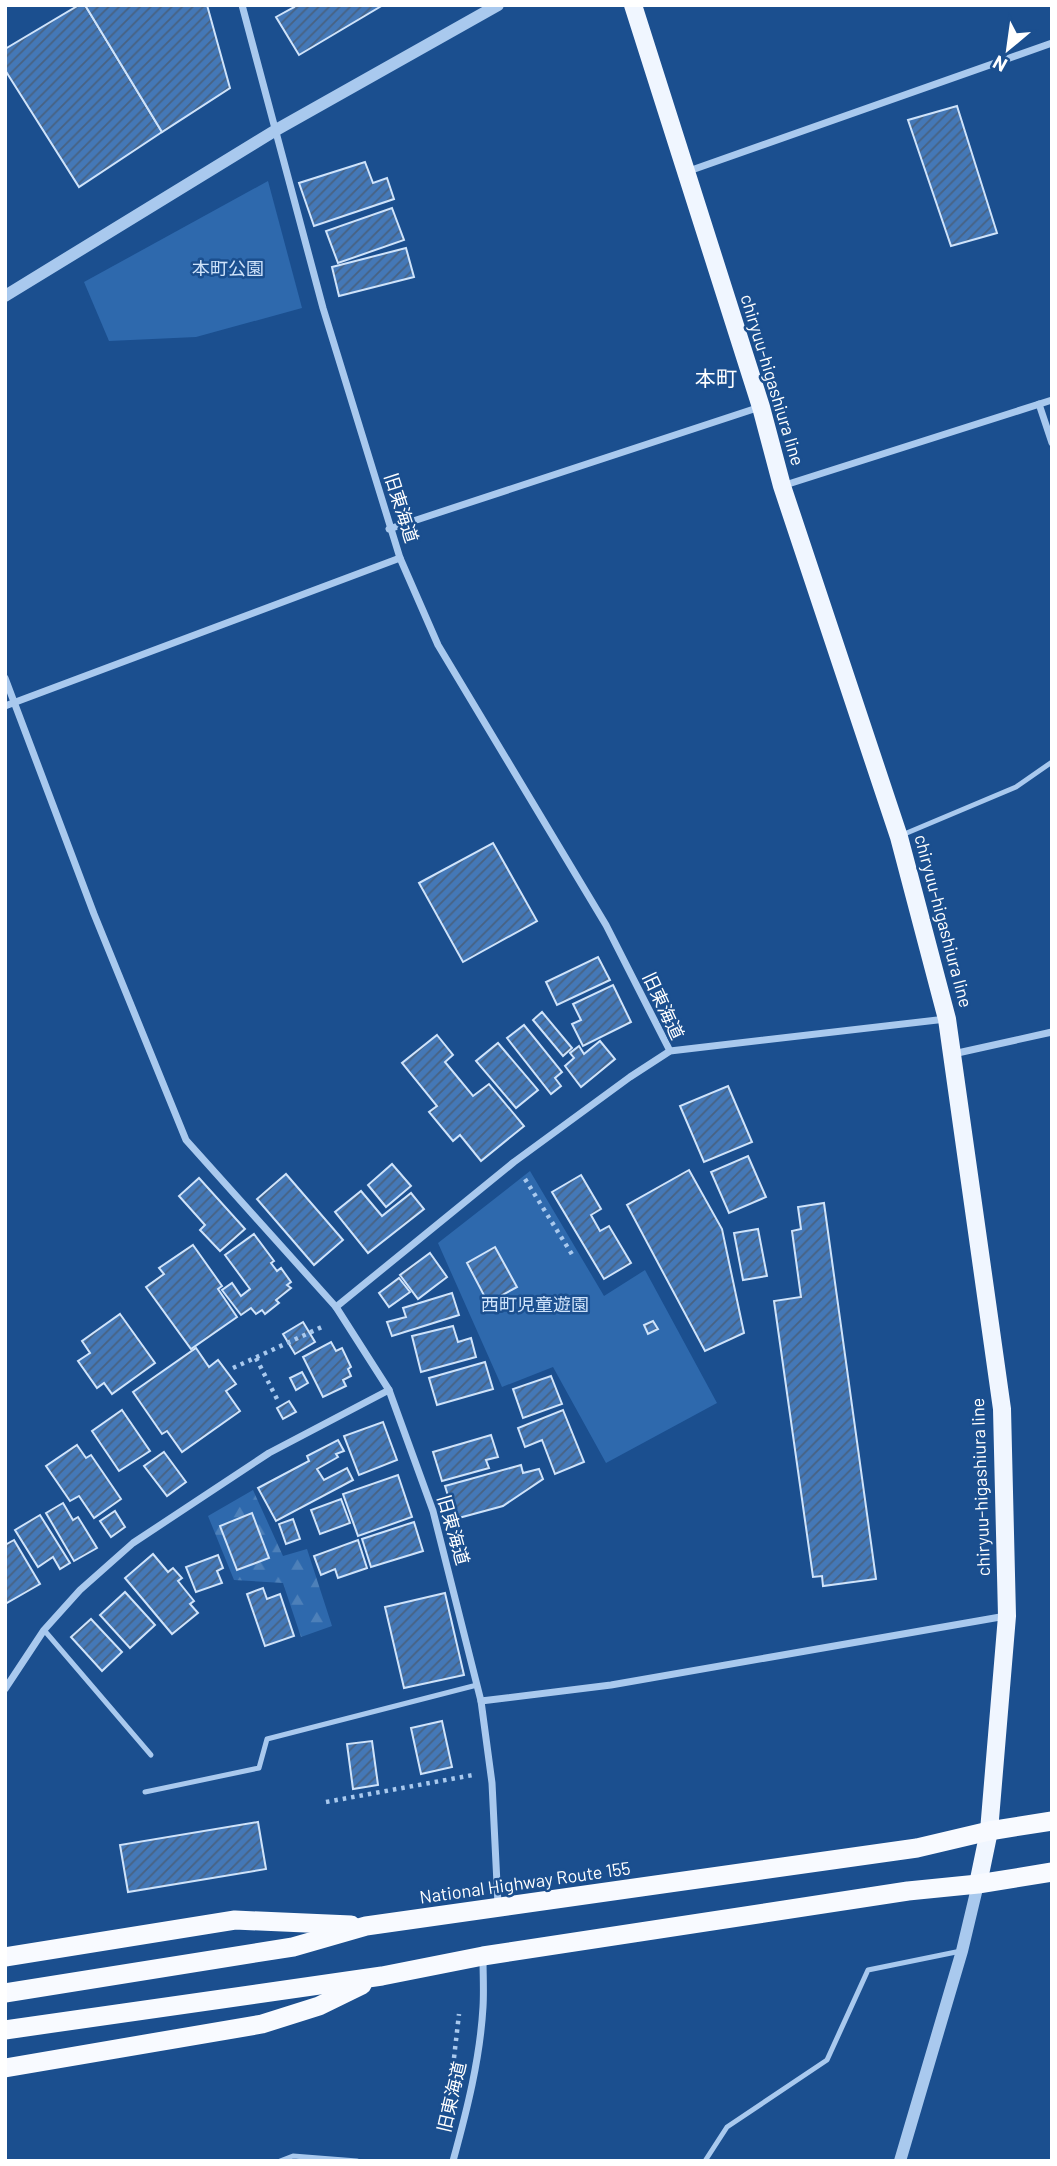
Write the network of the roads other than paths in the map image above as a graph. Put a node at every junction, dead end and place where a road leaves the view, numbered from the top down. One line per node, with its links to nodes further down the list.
1 (242, 5): 5 (street, 旧東海道)
2 (498, 5): 5 (street)
3 (632, 5): 6 (main road, chiryuu-higashiura line)
4 (1052, 43): 6 (street)
5 (276, 130): 7 (street); 13 (street, 旧東海道)
6 (686, 172): 10 (main road, chiryuu-higashiura line)
7 (5, 296)
8 (1052, 401): 9 (street)
9 (1039, 404): 11 (street); 12 (street)
10 (761, 407): 12 (main road, chiryuu-higashiura line); 13 (street)
11 (1052, 443)
12 (782, 486): 19 (main road, chiryuu-higashiura line)
13 (389, 529): 14 (street, 旧東海道)
14 (400, 558): 16 (street); 22 (street, 旧東海道)
15 (5, 678): 16 (street)
16 (14, 702): 17 (street); 24 (street)
17 (5, 706)
18 (1052, 762): 19 (lane)
19 (899, 836): 20 (main road, chiryuu-higashiura line)
20 (947, 1019): 22 (street); 23 (main road, chiryuu-higashiura line)
21 (1052, 1032): 23 (street)
22 (670, 1051): 24 (street, 旧東海道)
23 (952, 1054): 26 (main road, chiryuu-higashiura line)
24 (336, 1307): 25 (street, 旧東海道)
25 (389, 1390): 27 (street); 28 (street, 旧東海道)
26 (1007, 1616): 30 (street); 34 (main road, chiryuu-higashiura line)
27 (44, 1630): 29 (street); 31 (lane)
28 (477, 1685): 30 (street, 旧東海道); 32 (lane)
29 (5, 1689)
30 (481, 1701): 37 (street, 旧東海道)
31 (151, 1755)
32 (145, 1792)
33 (1052, 1821): 34 (highway, National Highway Route 155)
34 (989, 1831): 36 (main road, chiryuu-higashiura line); 37 (highway, National Highway Route 155)
35 (1052, 1872): 36 (highway)
36 (978, 1884): 39 (street); 40 (highway)
37 (498, 1909): 38 (highway, National Highway Route 155)
38 (366, 1926): 41 (highway); 43 (highway, National Highway Route 155)
39 (962, 1951): 49 (lane); 50 (street)
40 (483, 1956): 42 (highway); 48 (street, 旧東海道)
41 (5, 1957)
42 (382, 1976): 44 (highway); 45 (highway)
43 (5, 1993)
44 (5, 2030)
45 (5, 2068)
46 (281, 2161): 47 (lane)
47 (357, 2161)
48 (453, 2161)
49 (705, 2161)
50 (900, 2161)

